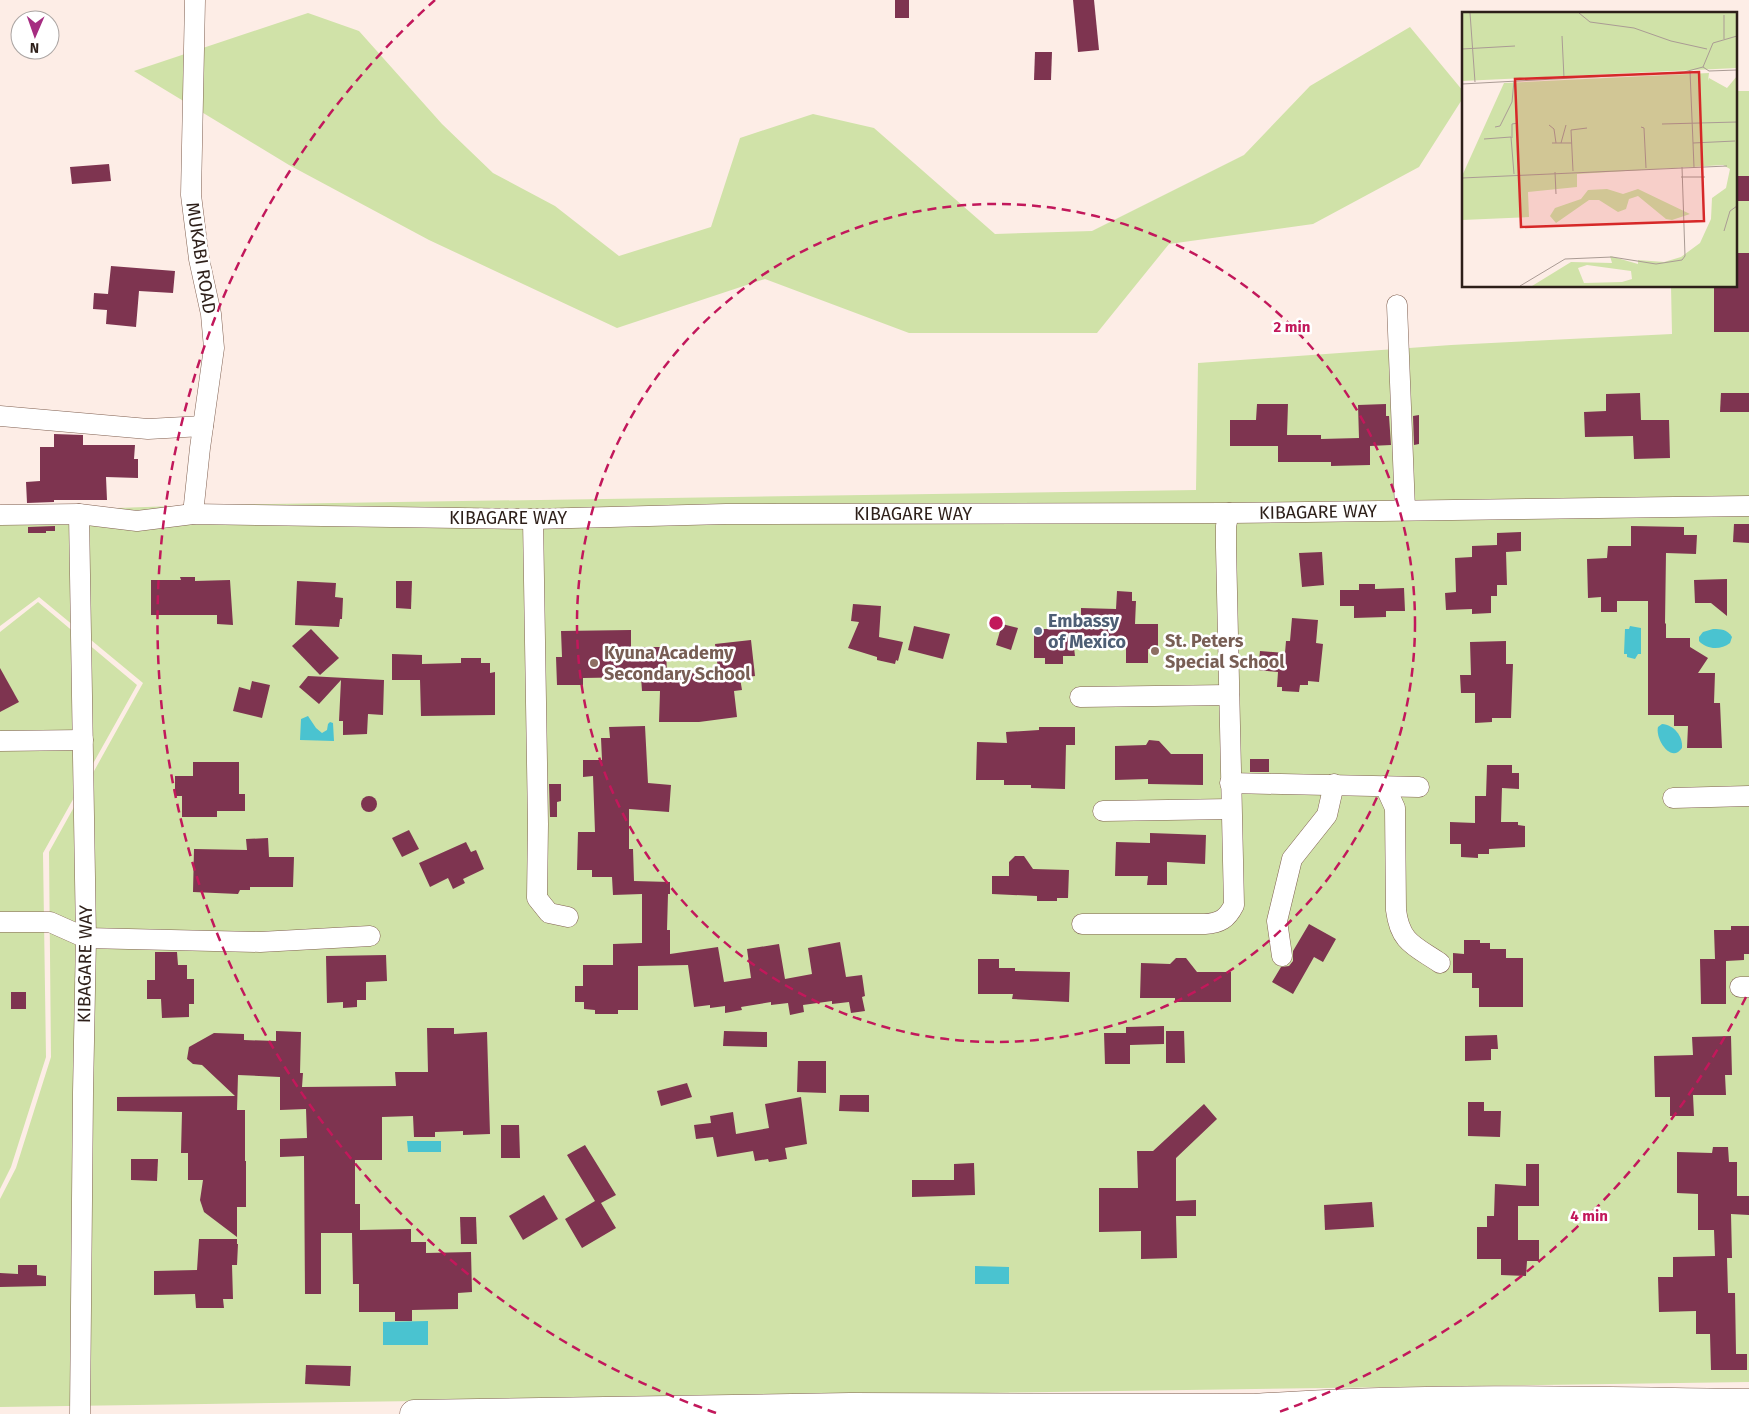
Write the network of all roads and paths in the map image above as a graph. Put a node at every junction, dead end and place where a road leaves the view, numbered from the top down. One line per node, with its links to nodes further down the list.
1 (195, 0): 4 (street, MUKABI ROAD)
2 (1397, 305): 6 (street)
3 (0, 416): 4 (street)
4 (203, 426): 10 (street, MUKABI ROAD)
5 (1749, 506): 6 (street, KIBAGARE WAY)
6 (1405, 510): 7 (street, KIBAGARE WAY)
7 (1230, 513): 11 (street, KIBAGARE WAY); 12 (street)
8 (0, 514): 9 (street, KIBAGARE WAY)
9 (78, 514): 10 (street, KIBAGARE WAY); 14 (street, KIBAGARE WAY)
10 (194, 514): 11 (street, KIBAGARE WAY)
11 (533, 519): 24 (street)
12 (1229, 695): 13 (street); 16 (street)
13 (1080, 697)
14 (83, 740): 15 (street); 28 (street, KIBAGARE WAY)
15 (0, 741)
16 (1230, 783): 17 (street); 22 (street)
17 (1334, 784): 18 (street); 29 (street)
18 (1385, 786): 19 (street); 30 (street)
19 (1419, 787)
20 (1749, 796): 21 (street)
21 (1673, 798)
22 (1231, 809): 23 (street); 26 (street)
23 (1103, 811)
24 (568, 917)
25 (0, 922): 28 (street)
26 (1082, 924)
27 (370, 936): 28 (street)
28 (86, 938): 33 (street, KIBAGARE WAY)
29 (1282, 956)
30 (1440, 963)
31 (1749, 1403): 32 (main road)
32 (1290, 1410): 34 (main road)
33 (80, 1414)
34 (414, 1414)

